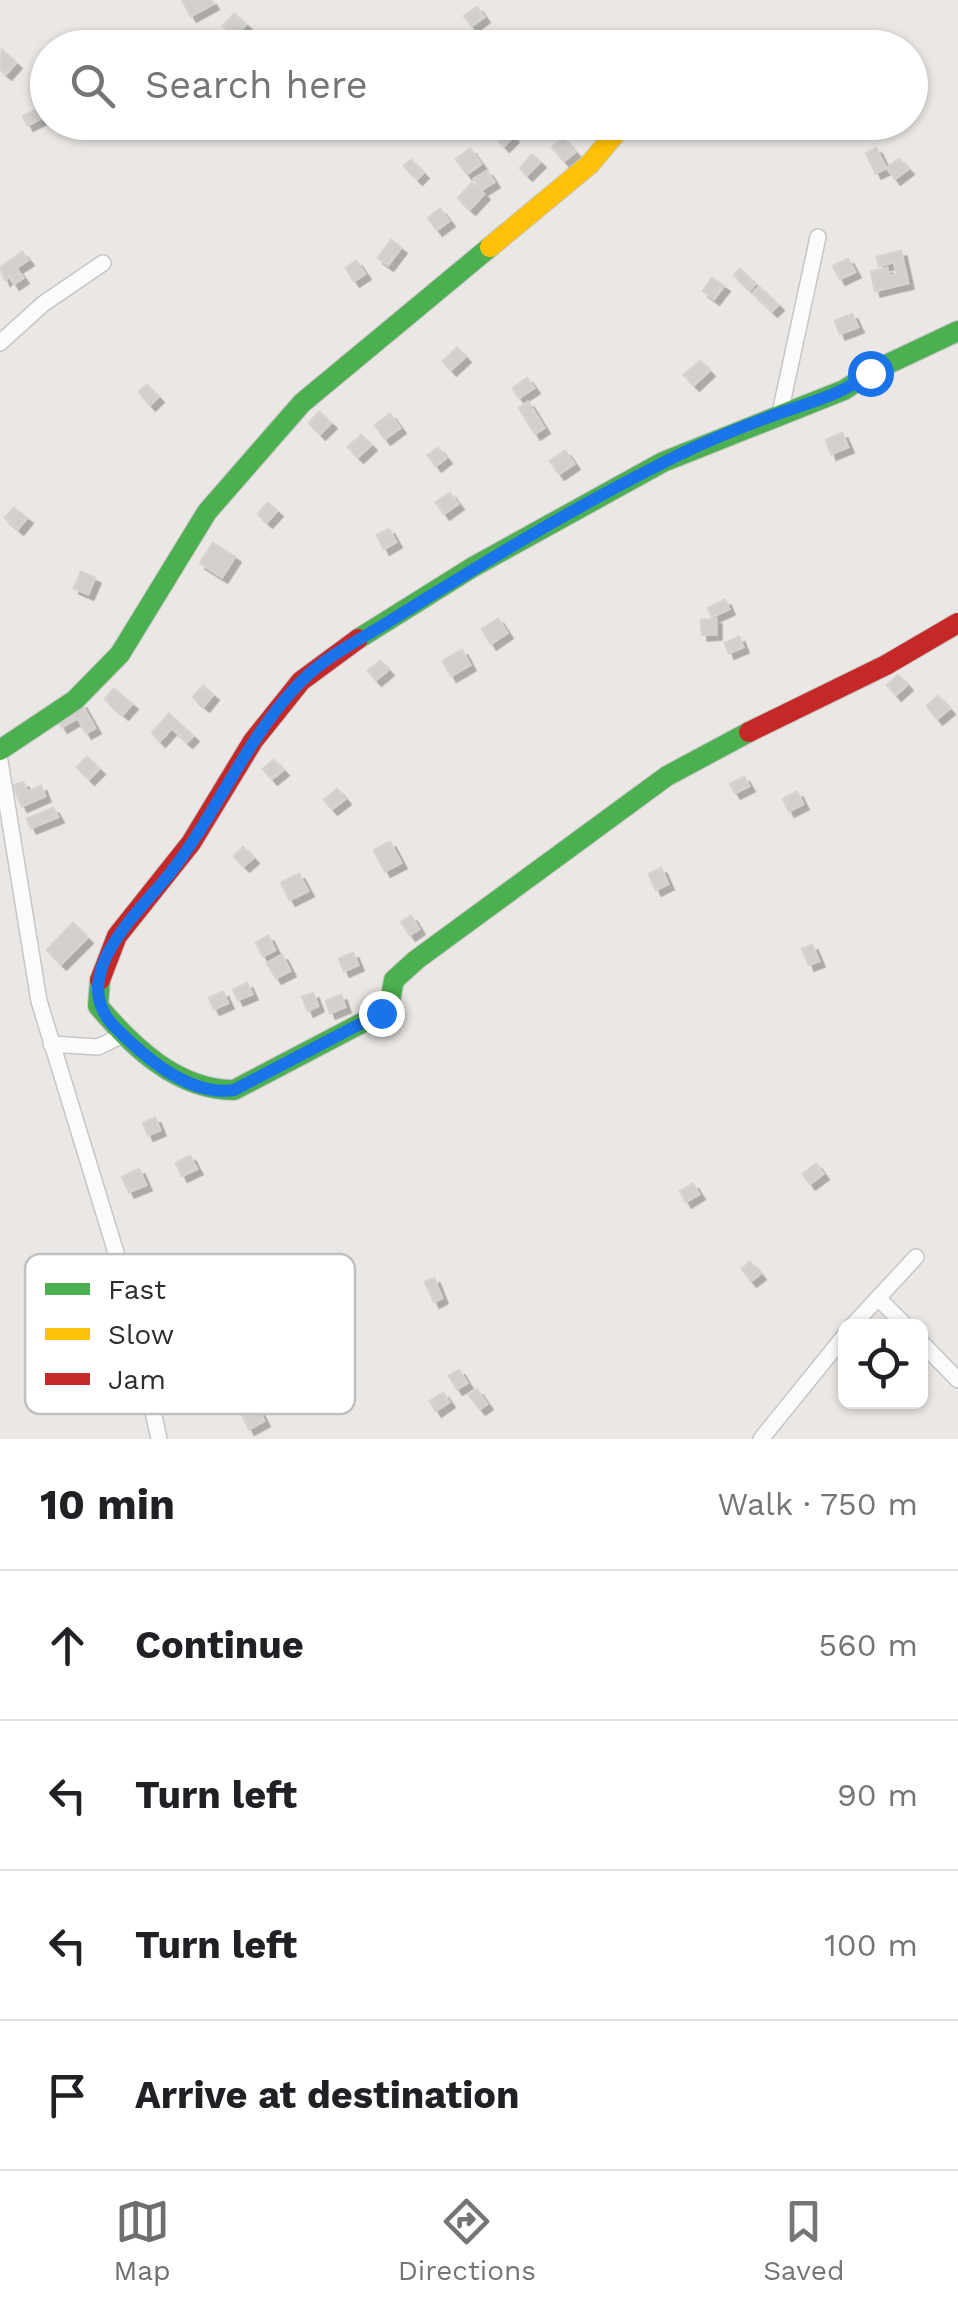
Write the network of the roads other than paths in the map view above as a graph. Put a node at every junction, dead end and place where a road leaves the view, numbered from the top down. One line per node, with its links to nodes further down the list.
1 (610, 140): 8 (street)
2 (818, 237): 6 (street)
3 (104, 264): 5 (street)
4 (958, 331): 6 (street)
5 (0, 343)
6 (780, 414): 10 (street)
7 (958, 623): 10 (street)
8 (0, 750)
9 (0, 762): 11 (street)
10 (123, 1035): 11 (street)
11 (51, 1044): 12 (street)
12 (117, 1254)
13 (916, 1258): 14 (street)
14 (878, 1298): 15 (street); 16 (street)
15 (858, 1319)
16 (899, 1319)
17 (838, 1344): 22 (street)
18 (928, 1350): 19 (street)
19 (958, 1380)
20 (153, 1414): 21 (street)
21 (158, 1439)
22 (761, 1439)

